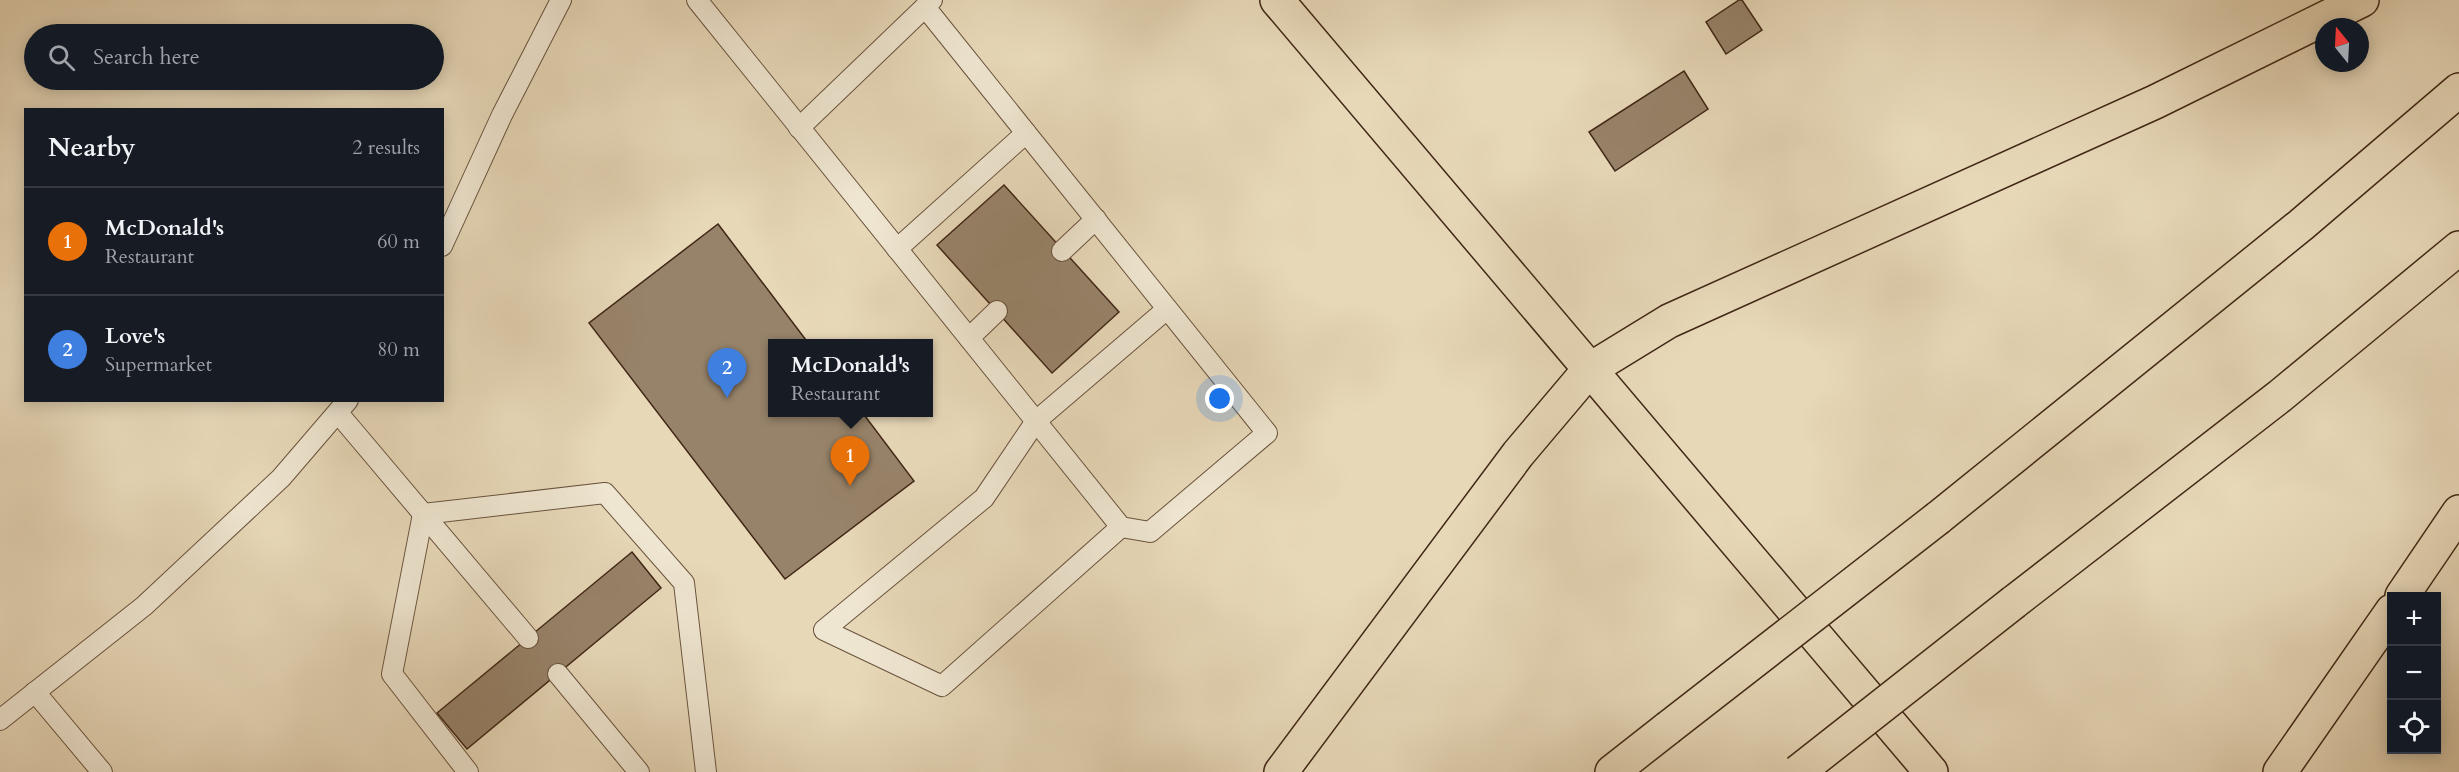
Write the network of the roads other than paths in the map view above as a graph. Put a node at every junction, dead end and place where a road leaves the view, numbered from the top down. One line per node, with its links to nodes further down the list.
1 (561, 0): 10 (lane)
2 (697, 0): 7 (lane)
3 (1277, 0): 17 (main road)
4 (2362, 0): 17 (main road)
5 (928, 3): 7 (lane); 8 (lane)
6 (2459, 90): 34 (main road, bridge)
7 (800, 128): 12 (lane)
8 (1026, 133): 9 (lane); 12 (lane)
9 (1096, 219): 13 (lane); 14 (lane)
10 (444, 242)
11 (2459, 248): 35 (main road, bridge)
12 (897, 249): 16 (lane)
13 (1062, 251)
14 (1167, 309): 19 (lane); 22 (lane)
15 (997, 311): 16 (lane)
16 (969, 338): 19 (lane)
17 (1589, 370): 33 (main road); 36 (main road)
18 (343, 407): 21 (lane); 27 (lane)
19 (1036, 421): 22 (lane); 22 (lane)
20 (2459, 512): 23 (main road)
21 (423, 514): 25 (lane); 30 (lane); 32 (lane)
22 (1121, 527)
23 (2405, 592)
24 (2387, 617): 37 (main road)
25 (528, 638)
26 (558, 674): 31 (lane)
27 (35, 692): 28 (lane); 29 (lane)
28 (0, 720)
29 (102, 772)
30 (468, 772)
31 (639, 772)
32 (706, 772)
33 (1281, 772)
34 (1612, 772)
35 (1798, 772)
36 (1931, 772)
37 (2280, 772)

